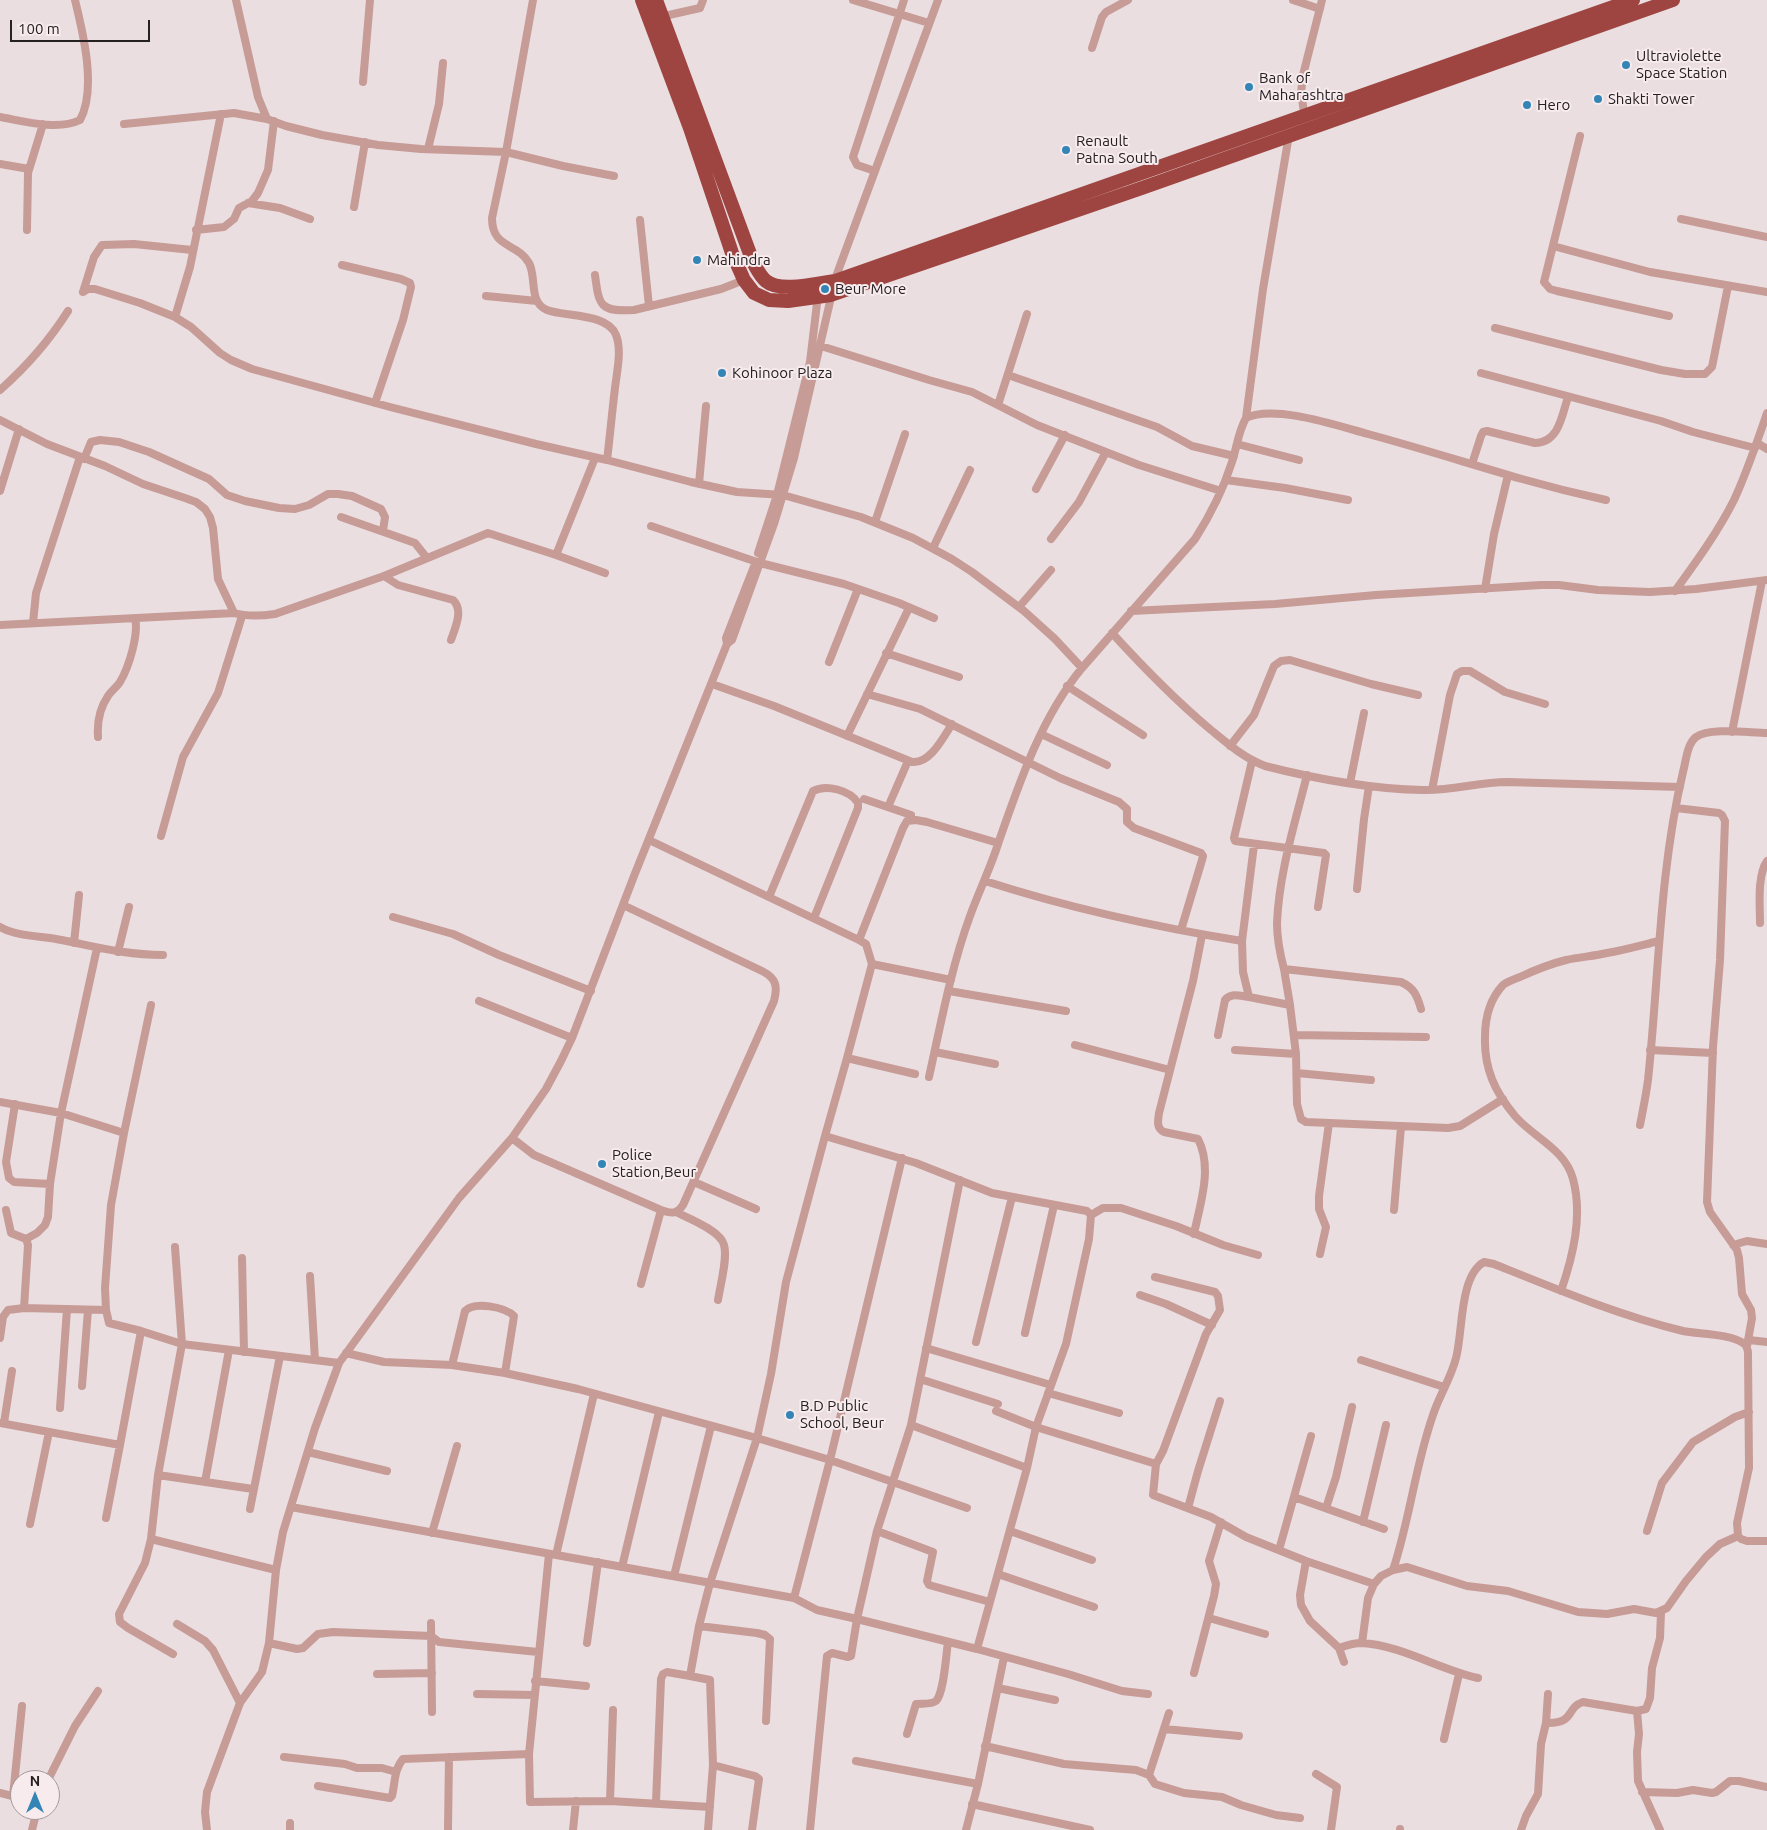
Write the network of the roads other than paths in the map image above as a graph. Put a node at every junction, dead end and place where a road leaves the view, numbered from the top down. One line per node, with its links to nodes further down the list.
1 (75, 0): 27 (street)
2 (236, 0): 25 (street)
3 (370, 0): 22 (street)
4 (533, 0): 33 (street)
5 (642, 0): 18 (highway)
6 (656, 0): 18 (highway)
7 (703, 0): 18 (street)
8 (853, 0): 17 (street)
9 (904, 0): 17 (street)
10 (938, 0): 19 (street)
11 (1128, 0): 20 (street)
12 (1293, 0): 16 (street)
13 (1322, 0): 16 (street)
14 (1633, 0): 26 (highway)
15 (1673, 0): 26 (highway)
16 (1320, 9): 26 (street)
17 (900, 13): 19 (street); 36 (street)
18 (656, 19): 51 (highway); 54 (highway)
19 (929, 23): 36 (street)
20 (1092, 48)
21 (443, 63): 32 (street)
22 (363, 82)
23 (221, 114): 25 (street); 28 (street); 45 (street)
24 (0, 117): 27 (street)
25 (270, 120): 31 (street); 38 (street)
26 (1306, 122): 29 (highway); 43 (highway)
27 (43, 124): 35 (street)
28 (124, 124)
29 (1289, 135): 43 (highway); 73 (street)
30 (1580, 136): 47 (street)
31 (365, 142): 32 (street); 39 (street)
32 (428, 149): 33 (street)
33 (506, 152): 37 (street); 57 (street)
34 (0, 164): 35 (street)
35 (29, 168): 44 (street)
36 (875, 172): 52 (street)
37 (614, 176)
38 (248, 203): 40 (street); 45 (street)
39 (354, 207)
40 (310, 219)
41 (1681, 219): 46 (street)
42 (640, 220): 58 (street)
43 (1022, 222): 52 (highway); 54 (highway)
44 (27, 230)
45 (196, 230): 48 (street)
46 (1767, 236)
47 (1553, 246): 53 (street); 61 (street)
48 (192, 250): 62 (street); 62 (street)
49 (342, 265): 69 (street)
50 (595, 274): 58 (street)
51 (744, 280): 54 (highway); 58 (street)
52 (835, 281): 54 (highway)
53 (1728, 286): 55 (street); 63 (street)
54 (823, 292): 64 (street); 95 (street)
55 (1767, 292)
56 (486, 296): 57 (street)
57 (537, 301): 85 (street)
58 (649, 306)
59 (68, 311): 67 (street)
60 (1027, 314): 66 (street)
61 (1669, 316)
62 (175, 317): 69 (street)
63 (1495, 328)
64 (821, 346): 70 (street); 95 (street)
65 (1481, 374): 68 (street)
66 (1008, 375): 70 (street); 82 (street)
67 (0, 390)
68 (1568, 397): 79 (street); 87 (street)
69 (375, 403): 84 (street)
70 (998, 405): 77 (street)
71 (706, 406): 91 (street)
72 (1767, 412): 79 (street)
73 (1246, 418): 78 (street); 87 (street)
74 (0, 420): 75 (street)
75 (19, 429): 83 (street); 93 (street)
76 (906, 434): 99 (street)
77 (1065, 435): 81 (street); 92 (street)
78 (1237, 444): 82 (street); 86 (street)
79 (1756, 446): 80 (street); 113 (street)
80 (1767, 449)
81 (1106, 452): 94 (street); 102 (street)
82 (1234, 456): 90 (street)
83 (82, 458): 101 (street); 117 (street); 120 (street)
84 (595, 458): 85 (street); 104 (street)
85 (607, 460): 91 (street)
86 (1299, 460)
87 (1472, 464): 89 (street)
88 (970, 470): 103 (street)
89 (1508, 475): 97 (street); 112 (street)
90 (1226, 480): 94 (street); 96 (street)
91 (699, 484): 95 (street)
92 (1036, 489)
93 (0, 490)
94 (1222, 491): 116 (street)
95 (780, 495): 99 (street); 106 (street)
96 (1348, 500)
97 (1606, 500)
98 (341, 517): 101 (street)
99 (875, 522): 103 (street)
100 (650, 526): 106 (street)
101 (383, 531): 105 (street)
102 (1051, 539)
103 (932, 548): 114 (street)
104 (556, 555): 105 (street); 108 (street)
105 (427, 558): 109 (street)
106 (758, 563): 111 (street); 128 (street)
107 (1050, 570): 114 (street)
108 (605, 572)
109 (384, 576): 117 (street); 123 (street)
110 (1764, 581): 113 (street); 135 (street)
111 (858, 589): 115 (street); 125 (street)
112 (1485, 589): 113 (street); 116 (street)
113 (1675, 591)
114 (1019, 607): 126 (street)
115 (909, 608): 119 (street); 124 (street)
116 (1131, 610): 122 (street)
117 (238, 615): 118 (street); 155 (street)
118 (135, 618): 120 (street); 140 (street)
119 (934, 618)
120 (33, 623): 121 (street)
121 (0, 625)
122 (1112, 633): 126 (street); 141 (street)
123 (451, 640)
124 (886, 653): 127 (street); 130 (street)
125 (829, 662)
126 (1082, 668): 129 (street)
127 (959, 677)
128 (712, 684): 139 (street); 156 (street)
129 (1067, 686): 137 (street); 138 (street)
130 (867, 694): 134 (street); 139 (street)
131 (1418, 695): 141 (street)
132 (1545, 704): 150 (street)
133 (1364, 713): 147 (street)
134 (952, 724): 142 (street); 144 (street)
135 (1732, 732): 136 (street); 149 (street)
136 (1767, 733)
137 (1041, 734): 144 (street); 145 (street)
138 (1143, 735)
139 (847, 736): 142 (street)
140 (98, 737)
141 (1230, 746): 143 (street)
142 (908, 761): 152 (street)
143 (1252, 761): 146 (street); 158 (street)
144 (1029, 762): 157 (street); 172 (street)
145 (1107, 765)
146 (1307, 775): 147 (street); 159 (street)
147 (1350, 783): 148 (street)
148 (1369, 786): 150 (street); 162 (street)
149 (1680, 787): 150 (street); 153 (street)
150 (1432, 790)
151 (864, 799): 152 (street)
152 (888, 807): 154 (street)
153 (1676, 808): 176 (street); 200 (street)
154 (911, 815)
155 (161, 836)
156 (649, 840): 164 (street); 165 (street)
157 (998, 843): 161 (street); 174 (street)
158 (1254, 845): 159 (street); 175 (street)
159 (1289, 848): 167 (street); 182 (street)
160 (1767, 861): 170 (street)
161 (985, 881): 172 (street); 183 (street)
162 (1357, 889)
163 (79, 895): 177 (street)
164 (769, 896): 169 (street); 169 (street)
165 (623, 905): 185 (street); 221 (street)
166 (129, 907): 179 (street)
167 (1318, 908)
168 (393, 917): 185 (street)
169 (814, 918): 174 (street)
170 (1760, 922)
171 (0, 927): 177 (street)
172 (1181, 930): 173 (street)
173 (1202, 934): 175 (street); 204 (street)
174 (859, 940): 181 (street)
175 (1242, 941): 186 (street)
176 (1659, 941): 198 (street); 209 (street)
177 (74, 943): 178 (street)
178 (96, 948): 179 (street); 212 (street)
179 (118, 952): 180 (street)
180 (163, 955)
181 (872, 964): 183 (street); 202 (street)
182 (1284, 969): 189 (street); 190 (street)
183 (952, 980): 184 (street)
184 (949, 990): 191 (street); 199 (street)
185 (591, 992): 195 (street)
186 (1249, 997): 189 (street); 192 (street)
187 (479, 1002): 195 (street)
188 (151, 1005): 216 (street)
189 (1290, 1005): 193 (street)
190 (1422, 1009)
191 (1066, 1011)
192 (1218, 1035)
193 (1294, 1035): 194 (street); 201 (street)
194 (1426, 1037)
195 (572, 1038): 218 (street)
196 (1075, 1046): 204 (street)
197 (1235, 1050): 201 (street)
198 (1650, 1050): 200 (street); 214 (street)
199 (935, 1052): 203 (street); 207 (street)
200 (1713, 1053): 233 (street)
201 (1296, 1054): 205 (street)
202 (847, 1058): 206 (street); 217 (street)
203 (995, 1064)
204 (1170, 1070): 231 (street)
205 (1297, 1073): 208 (street); 213 (street)
206 (915, 1074)
207 (929, 1077)
208 (1371, 1080)
209 (1503, 1099): 215 (street); 242 (street)
210 (0, 1102): 211 (street)
211 (15, 1104): 212 (street); 222 (street)
212 (61, 1113): 216 (street); 222 (street)
213 (1329, 1123): 215 (street); 236 (street)
214 (1640, 1124)
215 (1401, 1127): 228 (street)
216 (124, 1133): 248 (street)
217 (825, 1136): 219 (street); 287 (street)
218 (512, 1138): 227 (street); 260 (street)
219 (902, 1158): 220 (street); 291 (street)
220 (960, 1180): 223 (street); 257 (street)
221 (694, 1182): 225 (street); 229 (street)
222 (50, 1184): 232 (street)
223 (1012, 1197): 224 (street); 253 (street)
224 (1054, 1204): 230 (street); 251 (street)
225 (756, 1209)
226 (6, 1210): 232 (street)
227 (661, 1210): 229 (street); 241 (street)
228 (1394, 1210)
229 (676, 1212): 244 (street)
230 (1091, 1215): 231 (street); 269 (street)
231 (1194, 1234): 237 (street)
232 (26, 1239): 245 (street)
233 (1733, 1244): 234 (street); 255 (street)
234 (1767, 1244)
235 (175, 1247): 256 (street)
236 (1320, 1254)
237 (1258, 1255)
238 (242, 1258): 259 (street)
239 (310, 1276): 262 (street)
240 (1155, 1277): 249 (street)
241 (641, 1284)
242 (1561, 1291): 255 (street); 271 (street)
243 (1140, 1295): 249 (street)
244 (718, 1300)
245 (24, 1308): 246 (street); 252 (street)
246 (67, 1309): 247 (street); 276 (street)
247 (88, 1310): 248 (street); 270 (street)
248 (106, 1310): 250 (street)
249 (1212, 1324): 292 (street)
250 (141, 1331): 256 (street); 288 (street)
251 (1025, 1333)
252 (0, 1338)
253 (976, 1342)
254 (1767, 1342): 255 (street)
255 (1748, 1343): 278 (street)
256 (182, 1344): 258 (street); 295 (street)
257 (926, 1348): 268 (street); 269 (street)
258 (229, 1350): 259 (street); 296 (street)
259 (244, 1352): 261 (street)
260 (346, 1354): 264 (street); 265 (street)
261 (280, 1356): 262 (street); 298 (street)
262 (315, 1360): 264 (street)
263 (1361, 1360): 271 (street)
264 (339, 1363): 290 (street)
265 (452, 1366): 267 (street); 267 (street)
266 (12, 1371): 280 (street)
267 (505, 1373): 273 (street)
268 (920, 1379): 281 (street); 284 (street)
269 (1051, 1385): 272 (street)
270 (82, 1386)
271 (1444, 1387): 324 (street)
272 (1048, 1393): 279 (street); 284 (street)
273 (594, 1394): 277 (street); 318 (street)
274 (1220, 1401): 302 (street)
275 (1352, 1407): 303 (street)
276 (60, 1408)
277 (659, 1412): 283 (street); 322 (street)
278 (1749, 1412): 312 (street); 314 (street)
279 (1119, 1413)
280 (2, 1423): 285 (street)
281 (911, 1425): 293 (street); 297 (street)
282 (1386, 1425): 307 (street)
283 (710, 1426): 287 (street); 326 (street)
284 (1036, 1427): 292 (street); 293 (street)
285 (49, 1432): 288 (street); 308 (street)
286 (1311, 1436): 299 (street)
287 (757, 1438): 291 (street); 327 (street)
288 (120, 1445): 305 (street)
289 (457, 1446): 313 (street)
290 (308, 1452): 294 (street); 300 (street)
291 (830, 1460): 297 (street); 329 (street)
292 (1156, 1464): 302 (street)
293 (1027, 1468): 311 (street)
294 (387, 1471)
295 (158, 1475): 296 (street); 315 (street)
296 (206, 1482): 298 (street)
297 (892, 1482): 301 (street); 310 (street)
298 (253, 1490): 304 (street)
299 (1294, 1497): 303 (street); 317 (street)
300 (291, 1507): 313 (street); 323 (street)
301 (967, 1508)
302 (1188, 1508): 306 (street)
303 (1326, 1508): 307 (street)
304 (250, 1509)
305 (106, 1518)
306 (1221, 1522): 317 (street); 333 (street)
307 (1363, 1522): 309 (street)
308 (30, 1524)
309 (1384, 1529)
310 (877, 1531): 330 (street); 334 (street)
311 (1010, 1531): 319 (street); 325 (street)
312 (1648, 1531)
313 (432, 1533): 318 (street)
314 (1738, 1536): 316 (street); 332 (street)
315 (151, 1539): 323 (street); 347 (street)
316 (1767, 1541)
317 (1278, 1550): 320 (street)
318 (552, 1554): 321 (street); 346 (street)
319 (1092, 1560)
320 (1306, 1561): 328 (street); 344 (street)
321 (598, 1562): 322 (street); 342 (street)
322 (622, 1567): 326 (street)
323 (276, 1570): 341 (street)
324 (1393, 1570): 328 (street); 332 (street)
325 (998, 1574): 330 (street); 331 (street)
326 (674, 1576): 327 (street)
327 (710, 1583): 329 (street); 337 (street)
328 (1374, 1584): 343 (street)
329 (794, 1598): 334 (street)
330 (990, 1602): 345 (street)
331 (1094, 1607)
332 (1661, 1612): 368 (street)
333 (1209, 1618): 338 (street); 352 (street)
334 (857, 1619): 340 (street); 403 (street)
335 (431, 1623): 339 (street)
336 (177, 1624): 365 (street)
337 (699, 1626): 354 (street); 371 (street)
338 (1265, 1634)
339 (431, 1636): 341 (street); 346 (street); 350 (street)
340 (948, 1642): 345 (street); 374 (street)
341 (269, 1643): 365 (street)
342 (587, 1643)
343 (1362, 1643): 344 (street); 353 (street)
344 (1339, 1648): 349 (street)
345 (977, 1649): 348 (street)
346 (538, 1652): 356 (street)
347 (173, 1654)
348 (1004, 1657): 358 (street); 361 (street)
349 (1344, 1662)
350 (432, 1673): 351 (street); 369 (street)
351 (376, 1674)
352 (1194, 1674)
353 (1459, 1674): 355 (street); 376 (street)
354 (690, 1676): 382 (street); 394 (street)
355 (1478, 1678)
356 (536, 1681): 357 (street); 363 (street)
357 (586, 1686)
358 (998, 1688): 364 (street); 377 (street)
359 (98, 1691): 384 (street)
360 (477, 1694): 363 (street)
361 (1148, 1694)
362 (1548, 1694): 372 (street)
363 (535, 1695): 378 (street)
364 (1055, 1700)
365 (240, 1703): 398 (street)
366 (22, 1706): 383 (street)
367 (613, 1710): 393 (street)
368 (1638, 1711): 372 (street); 391 (street)
369 (432, 1712)
370 (1169, 1712): 373 (street)
371 (766, 1721)
372 (1546, 1723): 407 (street)
373 (1164, 1729): 375 (street); 387 (street)
374 (907, 1734)
375 (1239, 1736)
376 (1444, 1739)
377 (986, 1746): 387 (street); 388 (street)
378 (529, 1754): 379 (street); 392 (street)
379 (449, 1756): 385 (street); 399 (street)
380 (284, 1758): 385 (street)
381 (856, 1761): 388 (street)
382 (713, 1765): 396 (street); 402 (street)
383 (18, 1770)
384 (53, 1770)
385 (396, 1772): 389 (street)
386 (1316, 1774): 406 (street)
387 (1149, 1775): 397 (street)
388 (978, 1784): 395 (street)
389 (318, 1786)
390 (1767, 1787): 391 (street)
391 (1642, 1792): 408 (street)
392 (576, 1801): 393 (street); 400 (street)
393 (610, 1801): 394 (street)
394 (656, 1802): 396 (street)
395 (972, 1804): 404 (street); 405 (street)
396 (710, 1807): 401 (street)
397 (1300, 1818)
398 (207, 1830)
399 (448, 1830)
400 (573, 1830)
401 (708, 1830)
402 (752, 1830)
403 (810, 1830)
404 (966, 1830)
405 (1090, 1830)
406 (1331, 1830)
407 (1521, 1830)
408 (1660, 1830)

